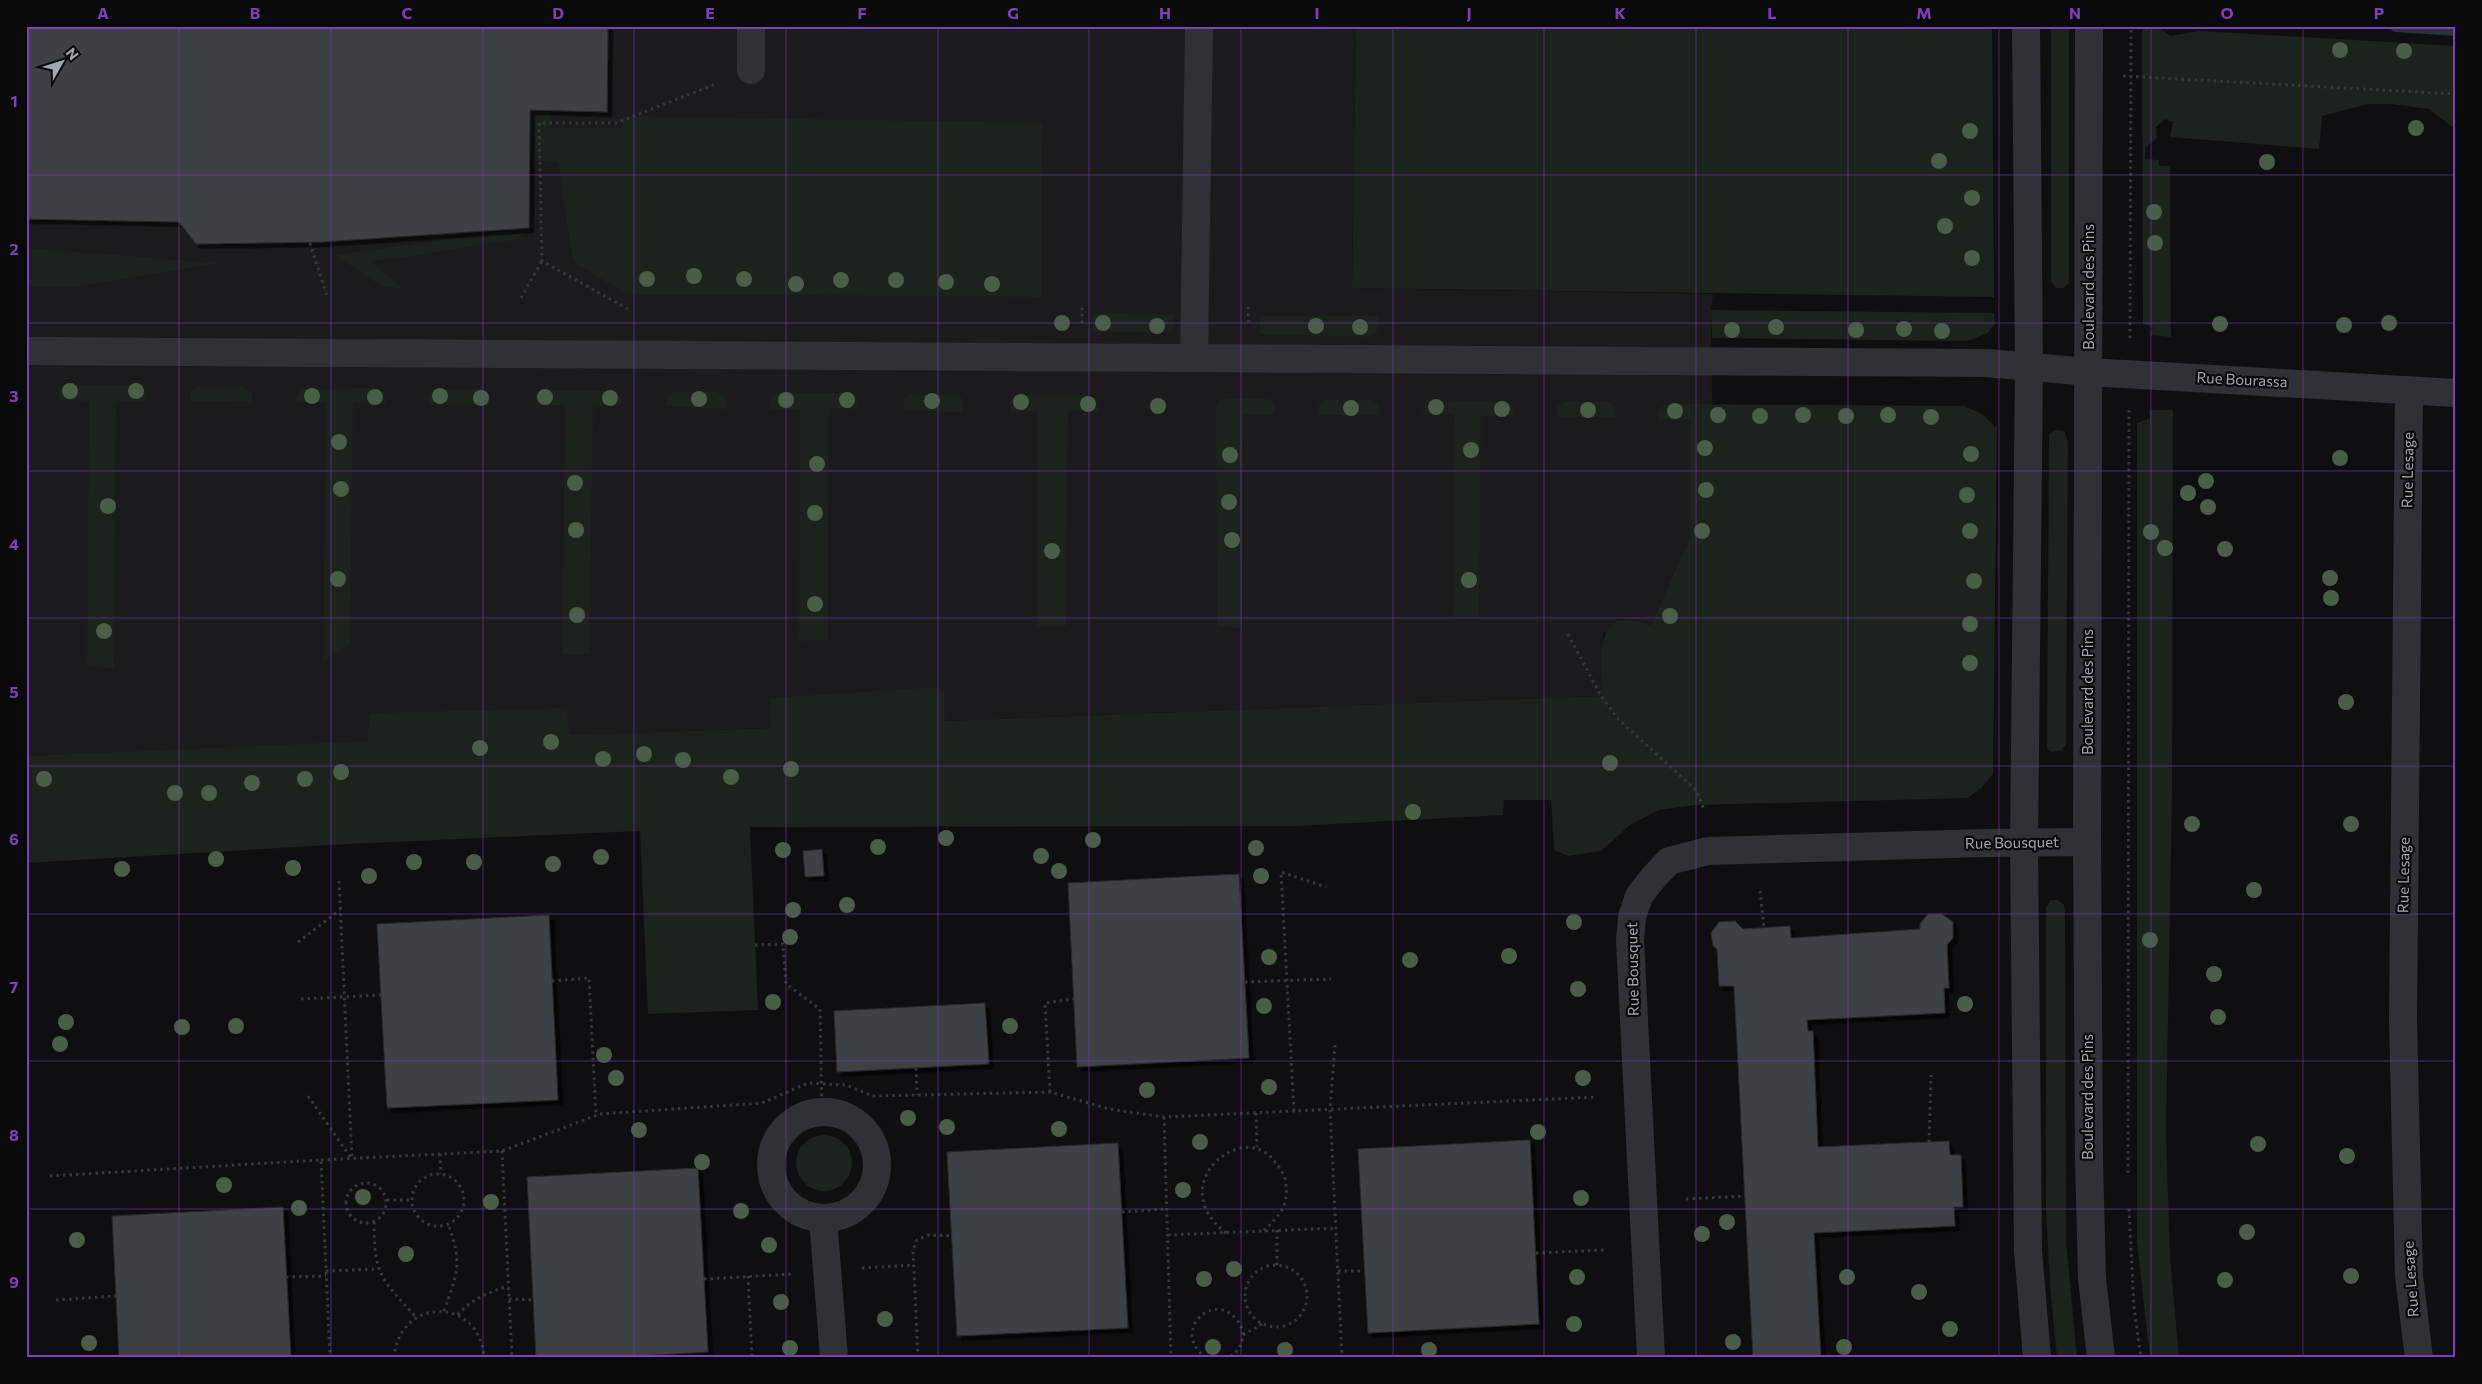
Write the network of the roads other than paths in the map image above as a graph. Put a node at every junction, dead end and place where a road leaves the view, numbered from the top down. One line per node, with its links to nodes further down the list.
1 (752, 26): 5 (street)
2 (1199, 26): 7 (street)
3 (2026, 26): 8 (street)
4 (2089, 26): 9 (street, Boulevard des Pins)
5 (751, 70)
6 (26, 351): 7 (street, Rue Bourassa)
7 (1194, 358): 8 (street, Rue Bourassa)
8 (2029, 367): 9 (street, Rue Bourassa); 13 (street)
9 (2089, 372): 10 (street, Rue Bourassa); 12 (street, Boulevard des Pins)
10 (2409, 391): 11 (street, Rue Bourassa); 19 (street, Rue Lesage)
11 (2456, 393)
12 (2087, 842): 13 (street, Rue Bousquet); 18 (street, Boulevard des Pins)
13 (2024, 843): 16 (street, Rue Bousquet); 17 (street)
14 (822, 1218): 14 (street); 15 (street)
15 (834, 1358)
16 (1651, 1358)
17 (2037, 1358)
18 (2102, 1358)
19 (2419, 1358)

